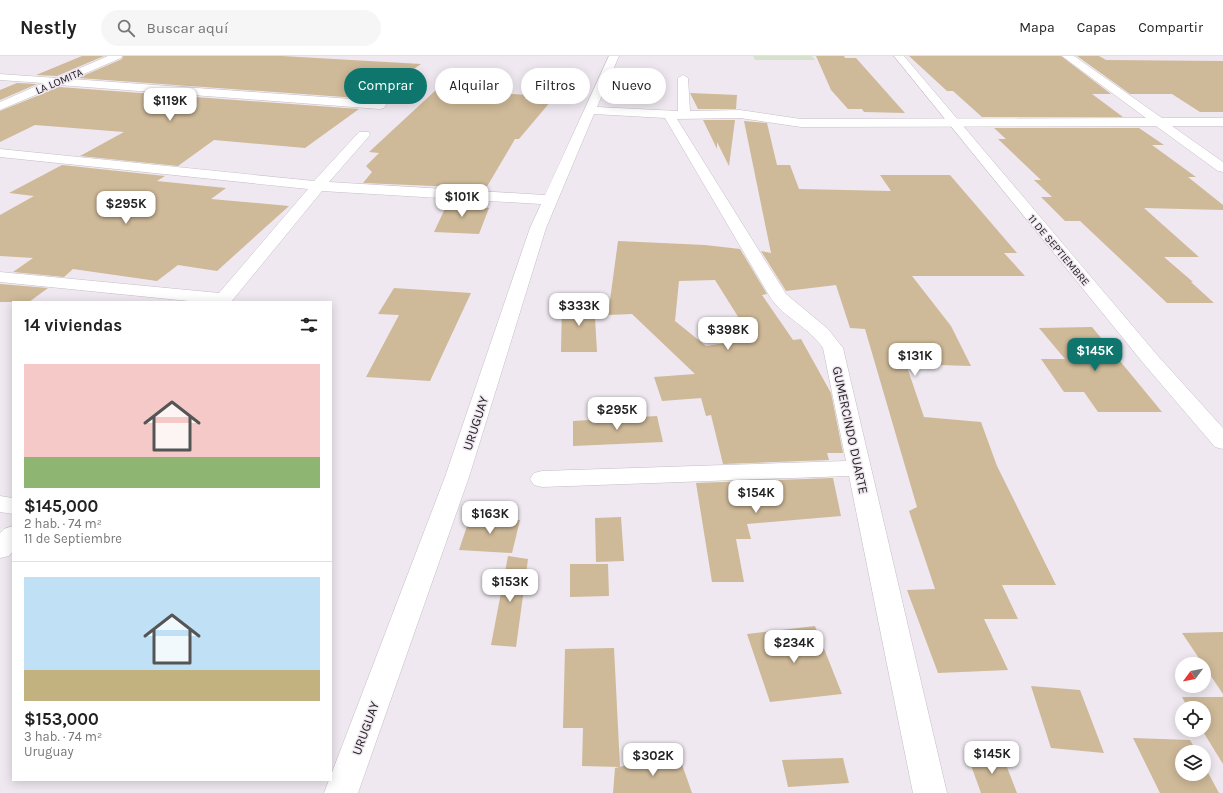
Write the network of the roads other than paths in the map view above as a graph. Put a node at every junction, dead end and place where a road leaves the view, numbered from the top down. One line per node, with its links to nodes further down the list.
1 (117, 56): 7 (street, LA LOMITA)
2 (614, 56): 10 (street, URUGUAY)
3 (898, 56): 14 (street, 11 DE SEPTIEMBRE)
4 (1067, 56): 13 (street)
5 (0, 77): 7 (street)
6 (683, 78): 11 (street)
7 (59, 81): 8 (street); 9 (street, LA LOMITA)
8 (380, 105)
9 (0, 106)
10 (590, 110): 11 (street); 19 (street, URUGUAY)
11 (677, 114): 14 (street); 23 (street, GUMERCINDO DUARTE)
12 (1223, 122): 13 (street)
13 (1163, 123): 14 (street); 17 (street)
14 (955, 124): 22 (street, 11 DE SEPTIEMBRE)
15 (364, 135): 18 (street)
16 (0, 153): 18 (street)
17 (1223, 168)
18 (318, 186): 19 (street); 21 (street)
19 (551, 200): 29 (street, URUGUAY)
20 (0, 276): 21 (street)
21 (222, 301)
22 (1223, 442)
23 (860, 468): 24 (street); 30 (street, GUMERCINDO DUARTE)
24 (542, 479)
25 (0, 504): 26 (street)
26 (12, 506)
27 (12, 536): 28 (street)
28 (0, 549)
29 (341, 793)
30 (930, 793)

